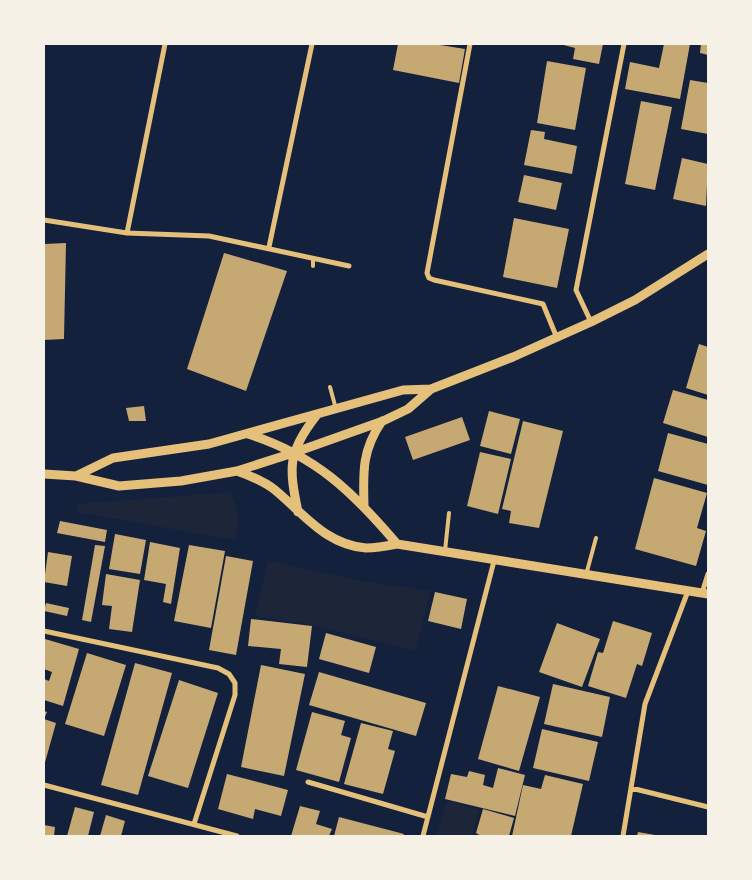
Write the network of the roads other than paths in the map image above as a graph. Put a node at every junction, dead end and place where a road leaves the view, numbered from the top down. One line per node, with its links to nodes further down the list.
1 (165, 44): 6 (street)
2 (312, 44): 7 (street)
3 (470, 44): 13 (street)
4 (624, 44): 12 (street)
5 (44, 220): 6 (street)
6 (127, 233): 7 (street)
7 (269, 247): 9 (street)
8 (708, 254): 12 (street)
9 (314, 258): 10 (lane); 11 (street)
10 (313, 266)
11 (349, 266)
12 (591, 322): 13 (street)
13 (558, 338): 15 (street)
14 (330, 387): 16 (lane)
15 (432, 389): 16 (street); 18 (street)
16 (337, 410): 17 (street)
17 (316, 416): 19 (street); 20 (street)
18 (383, 421): 20 (street); 24 (street)
19 (248, 434): 20 (street); 23 (street)
20 (294, 453): 21 (street); 24 (street); 25 (street)
21 (238, 471): 23 (street); 25 (street)
22 (44, 474): 23 (street)
23 (76, 476)
24 (364, 505): 28 (street)
25 (298, 512): 28 (street)
26 (449, 513): 29 (lane)
27 (596, 538): 32 (lane)
28 (397, 544): 29 (street)
29 (444, 553): 30 (street)
30 (494, 561): 32 (street); 40 (street)
31 (708, 574): 34 (street)
32 (586, 575): 33 (street)
33 (688, 591): 34 (street); 38 (street)
34 (705, 594)
35 (44, 631): 41 (street)
36 (308, 782): 40 (street)
37 (44, 785): 41 (street)
38 (631, 788): 39 (street); 44 (street)
39 (708, 807)
40 (428, 816): 43 (street)
41 (194, 824): 42 (street)
42 (237, 836)
43 (423, 836)
44 (623, 836)

